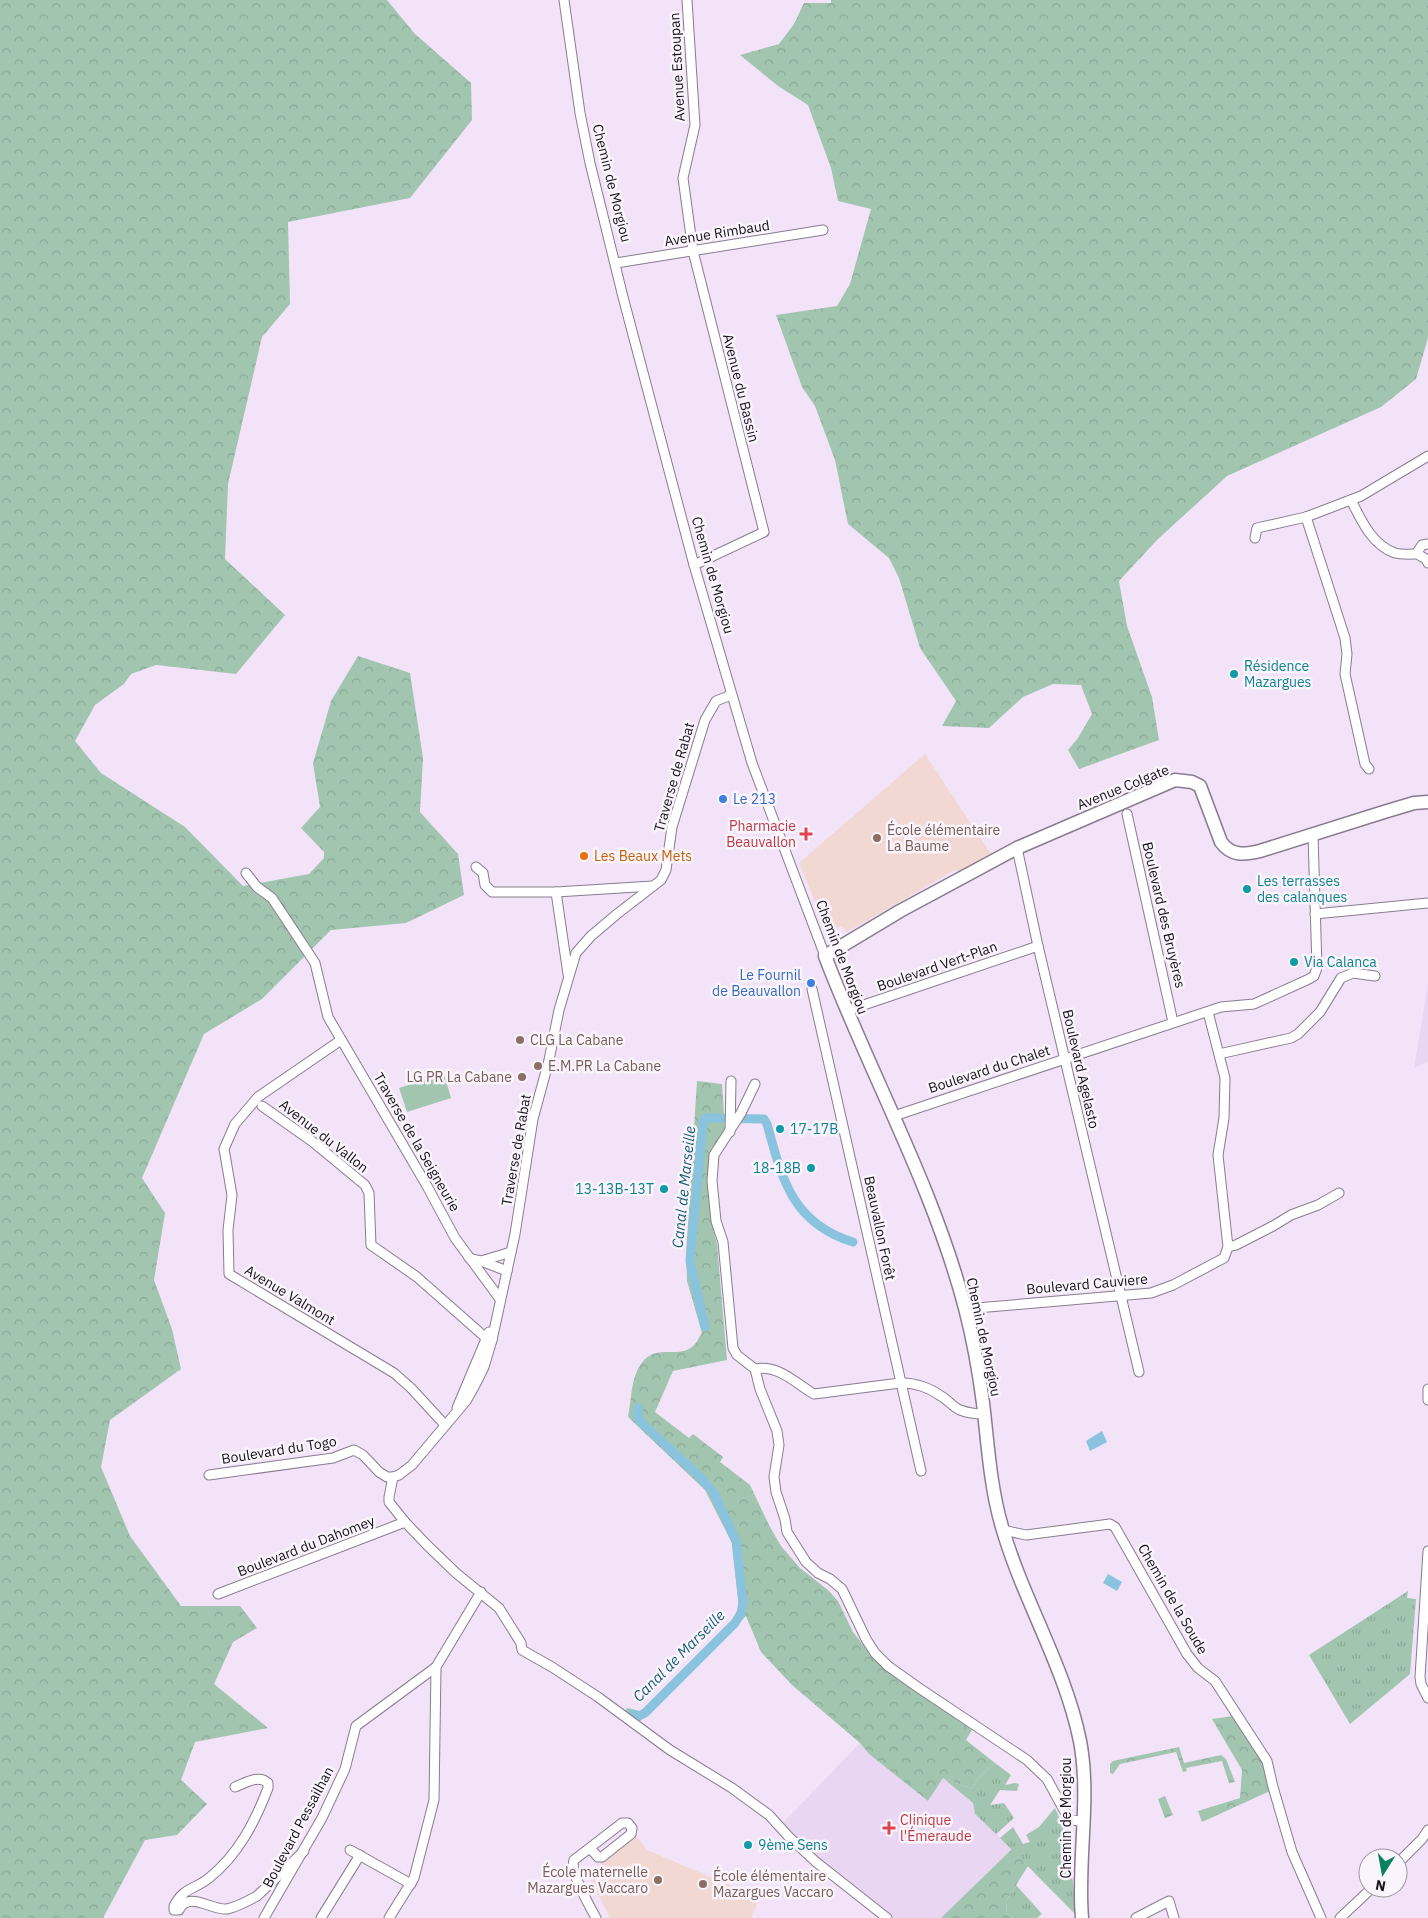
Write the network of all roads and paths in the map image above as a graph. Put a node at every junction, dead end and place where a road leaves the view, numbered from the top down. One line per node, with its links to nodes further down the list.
1 (564, 0): 5 (street, Chemin de Morgiou)
2 (687, 0): 4 (street, Avenue Estoupan)
3 (823, 230): 4 (street, Avenue Rimbaud)
4 (693, 251): 5 (street, Avenue Rimbaud); 12 (street, Avenue du Bassin)
5 (616, 263): 12 (street, Chemin de Morgiou)
6 (1428, 456): 7 (street)
7 (1351, 500): 8 (street); 11 (street)
8 (1306, 517): 9 (street); 14 (street)
9 (1255, 538)
10 (1428, 544): 11 (street)
11 (1425, 558)
12 (694, 565): 13 (street, Chemin de Morgiou)
13 (731, 695): 21 (street, Traverse de Rabat); 26 (street, Chemin de Morgiou)
14 (1368, 769)
15 (1427, 797): 17 (street, Avenue Colgate)
16 (1127, 814): 32 (street, Boulevard des Bruyères)
17 (1313, 835): 18 (street, Avenue Colgate); 24 (street)
18 (1017, 848): 25 (street, Boulevard Agelasto); 26 (street, Avenue Colgate)
19 (476, 867): 22 (street)
20 (246, 873): 33 (street, Traverse de la Seigneurie)
21 (654, 886): 22 (street); 28 (street, Traverse de Rabat)
22 (556, 892): 28 (street)
23 (1428, 904): 24 (street)
24 (1315, 914): 31 (street, Boulevard du Chalet)
25 (1038, 946): 30 (street, Boulevard Vert-Plan); 35 (street, Boulevard Agelasto)
26 (825, 956): 30 (street, Chemin de Morgiou)
27 (1375, 976): 34 (street)
28 (568, 977): 43 (street, Traverse de Rabat)
29 (812, 989): 53 (street, Beauvallon Forêt)
30 (846, 1011): 39 (street, Chemin de Morgiou)
31 (1208, 1012): 32 (street, Boulevard du Chalet); 34 (street)
32 (1173, 1022): 35 (street, Boulevard du Chalet)
33 (341, 1040): 44 (street, Traverse de la Seigneurie); 57 (street, Avenue Valmont)
34 (1219, 1054): 42 (street)
35 (1064, 1059): 39 (street, Boulevard du Chalet); 47 (street, Boulevard Agelasto)
36 (730, 1081): 40 (street)
37 (755, 1084): 40 (street)
38 (262, 1106): 50 (street, Avenue du Vallon)
39 (894, 1116): 49 (street, Chemin de Morgiou)
40 (730, 1132): 51 (street)
41 (1339, 1194): 42 (street)
42 (1228, 1248): 47 (street, Boulevard Cauviere)
43 (511, 1252): 45 (street); 46 (street)
44 (469, 1258): 45 (street); 48 (street, Traverse de la Seigneurie)
45 (481, 1261): 46 (street)
46 (507, 1271): 48 (street)
47 (1120, 1296): 49 (street, Boulevard Cauviere); 52 (street, Boulevard Agelasto)
48 (500, 1299): 50 (street)
49 (966, 1309): 56 (street, Chemin de Morgiou)
50 (489, 1339): 57 (street)
51 (755, 1369): 53 (street); 69 (street)
52 (1138, 1372)
53 (900, 1383): 56 (street); 58 (street, Beauvallon Forêt)
54 (1428, 1389): 55 (street)
55 (1428, 1400)
56 (984, 1414): 62 (street, Chemin de Morgiou)
57 (445, 1425): 60 (street)
58 (921, 1471)
59 (209, 1475): 60 (street, Boulevard du Togo)
60 (393, 1477): 61 (street)
61 (405, 1522): 64 (street); 65 (street, Boulevard du Dahomey)
62 (1003, 1530): 69 (street, Chemin de Morgiou); 86 (street, Chemin de la Soude)
63 (1428, 1551): 67 (street)
64 (481, 1592): 66 (street); 82 (street)
65 (218, 1594)
66 (436, 1667): 73 (street, Boulevard Pessailhan); 76 (street)
67 (1428, 1698)
68 (235, 1787): 73 (street)
69 (1083, 1822): 83 (street, Chemin de Morgiou)
70 (1428, 1830): 74 (street)
71 (590, 1848): 71 (street); 81 (street)
72 (350, 1850): 75 (street)
73 (304, 1851): 78 (street, Boulevard Pessailhan)
74 (1408, 1852)
75 (360, 1856): 76 (street); 79 (street)
76 (410, 1884): 80 (street)
77 (1362, 1898): 87 (street)
78 (264, 1918)
79 (321, 1918)
80 (390, 1918)
81 (596, 1918)
82 (888, 1918)
83 (1082, 1918)
84 (1136, 1918): 85 (street)
85 (1174, 1918)
86 (1322, 1918)
87 (1341, 1918)

